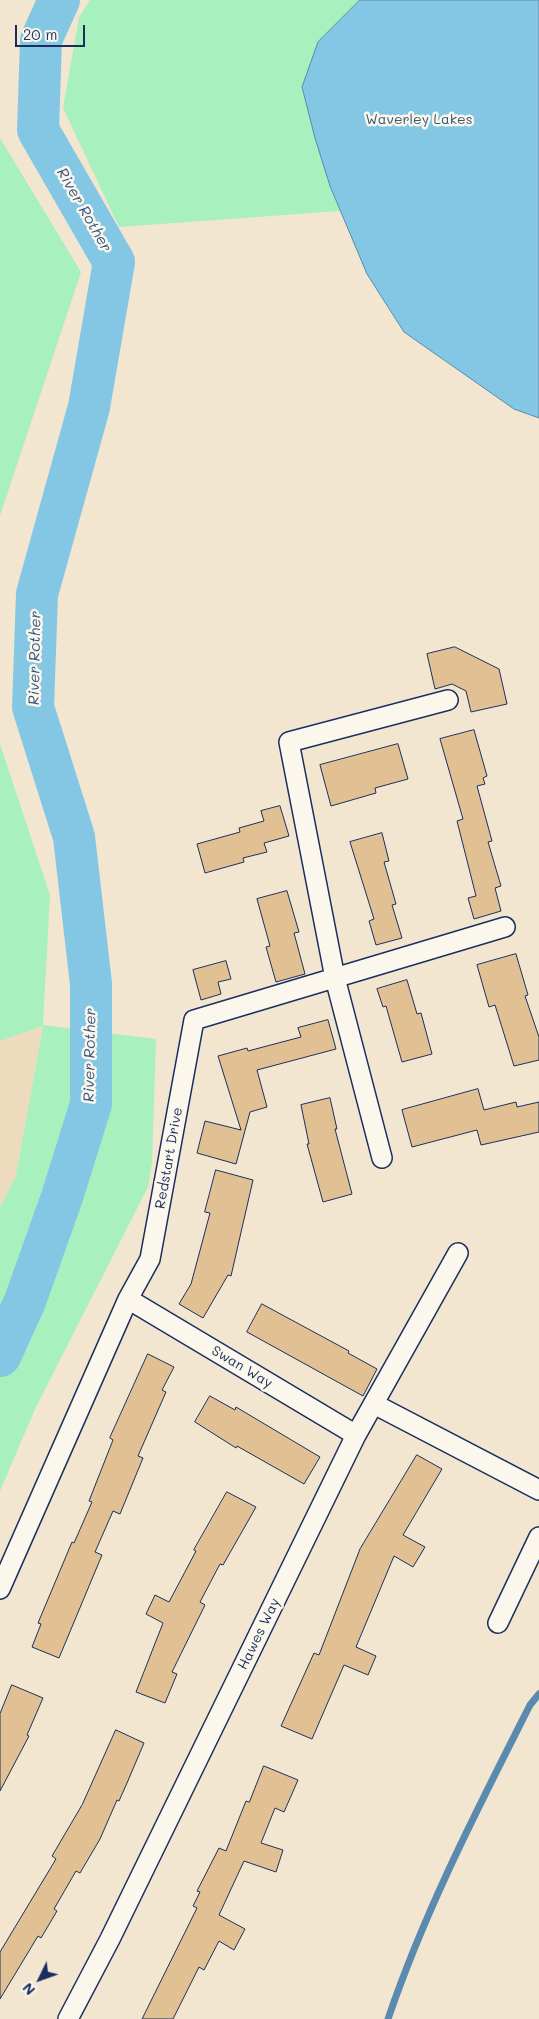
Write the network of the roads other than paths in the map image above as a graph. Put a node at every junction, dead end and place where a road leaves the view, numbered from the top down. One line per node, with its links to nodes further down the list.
1 (448, 700): 3 (street)
2 (505, 927): 3 (street, Redstart Drive)
3 (335, 978): 4 (street); 6 (street, Redstart Drive)
4 (382, 1158)
5 (458, 1253): 7 (street, Hawes Way)
6 (128, 1299): 8 (street, Swan Way); 11 (street, Redstart Drive)
7 (374, 1404): 8 (street, Hawes Way); 9 (street)
8 (356, 1435): 13 (street, Hawes Way)
9 (539, 1490)
10 (539, 1536): 12 (street)
11 (0, 1589)
12 (498, 1623)
13 (68, 2019)

